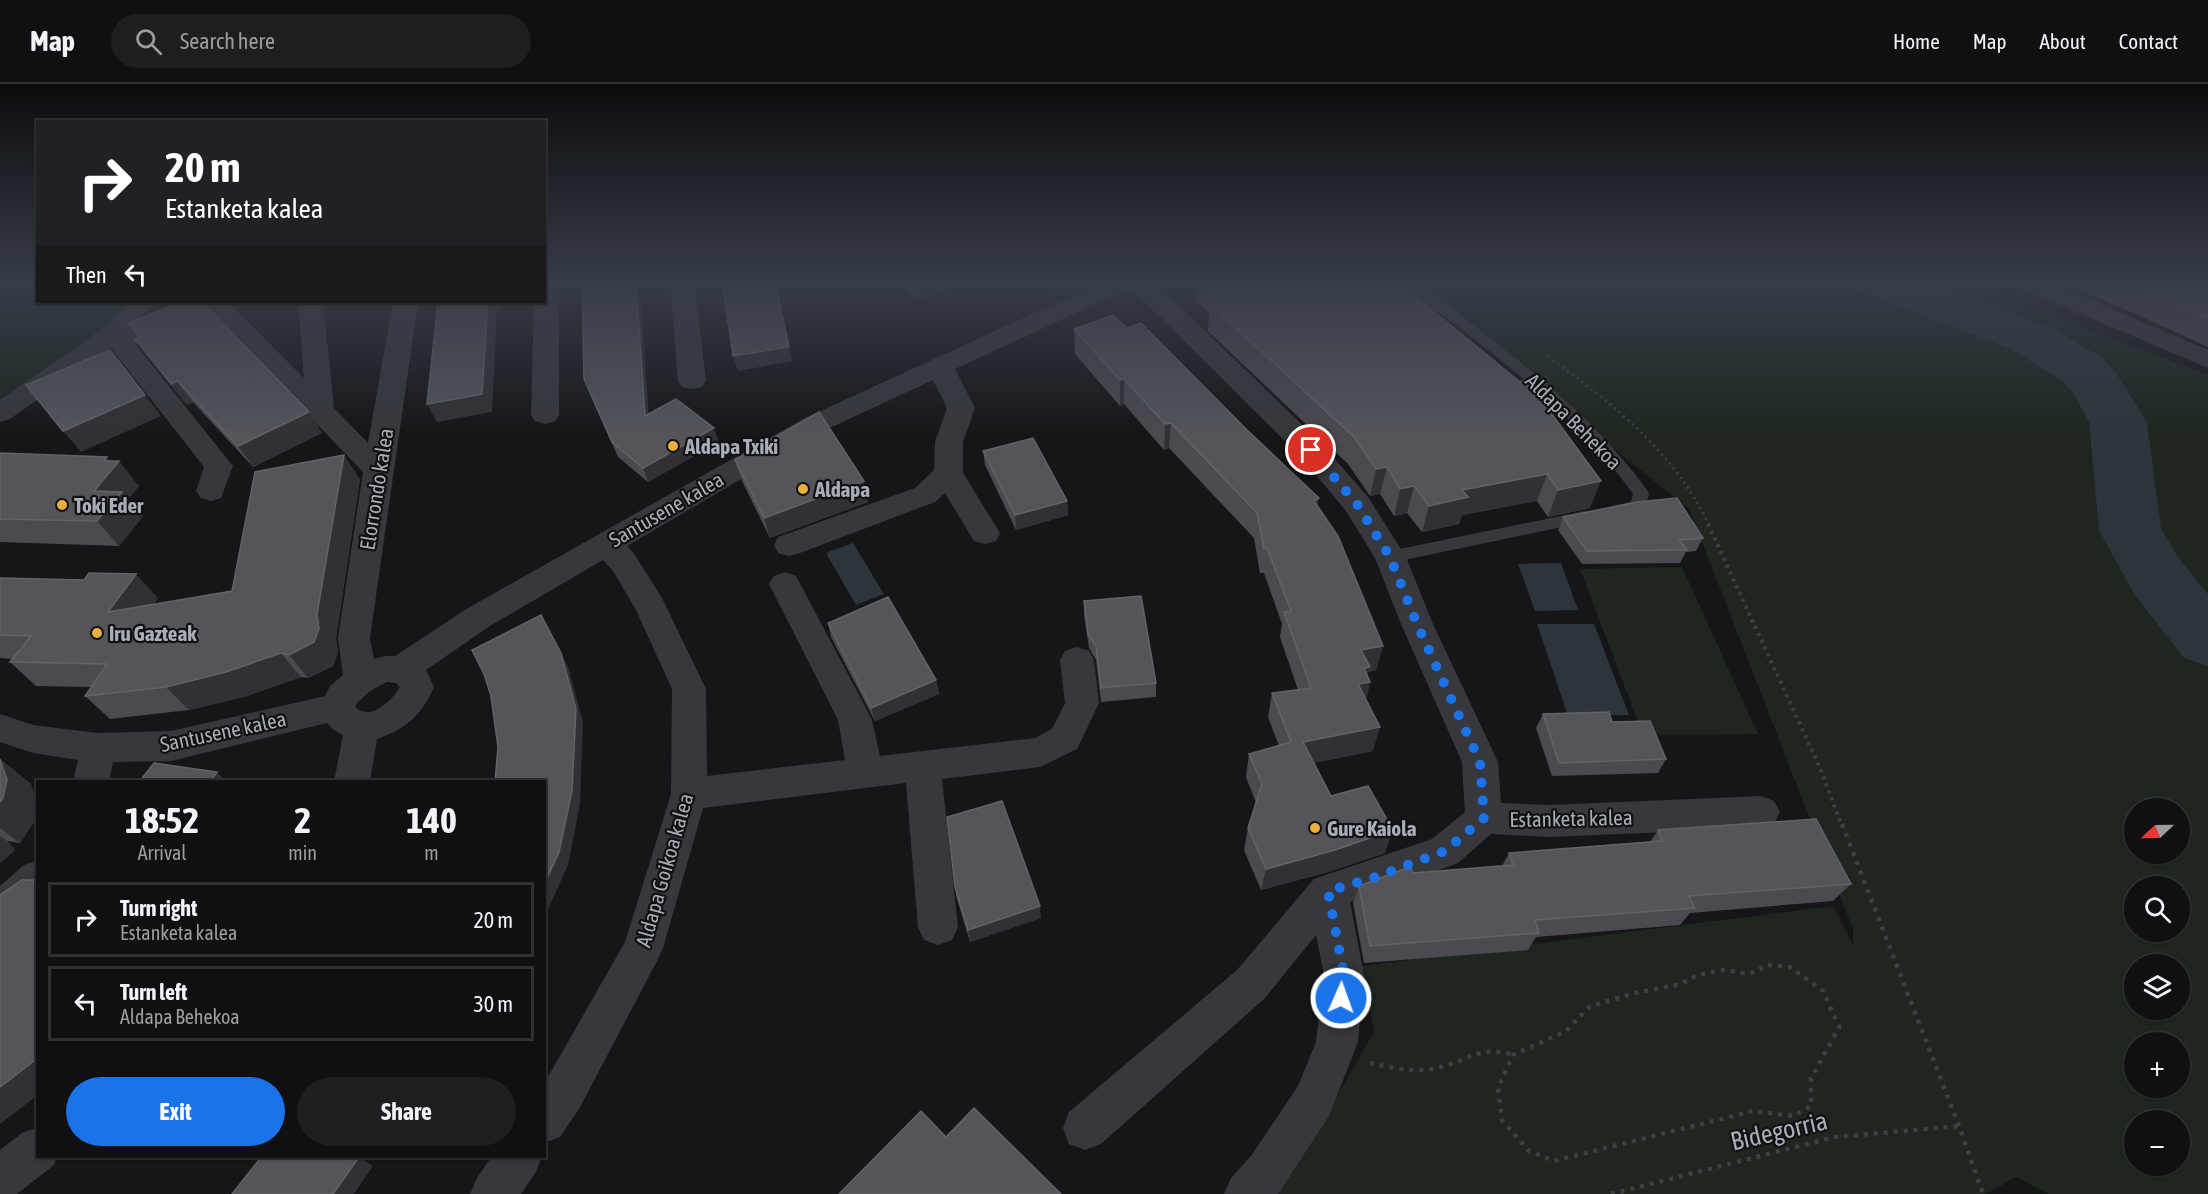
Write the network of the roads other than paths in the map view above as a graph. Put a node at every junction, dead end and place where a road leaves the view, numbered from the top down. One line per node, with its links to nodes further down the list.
1 (121, 332): 12 (street)
2 (136, 332): 12 (street)
3 (243, 332): 16 (street)
4 (313, 332): 16 (street)
5 (401, 332): 19 (street, Elorrondo kalea)
6 (546, 332): 18 (street)
7 (687, 332): 15 (street)
8 (1014, 332): 14 (street, Santusene kalea)
9 (1190, 332): 25 (street)
10 (1472, 332): 25 (lane, Aldapa Behekoa)
11 (2142, 332): 13 (street)
12 (116, 339): 17 (street); 21 (street)
13 (2208, 360)
14 (940, 366): 20 (street); 23 (street, Santusene kalea)
15 (692, 381)
16 (320, 410): 19 (street)
17 (0, 413)
18 (545, 415)
19 (378, 470): 29 (street, Elorrondo kalea)
20 (948, 473): 22 (street); 24 (street)
21 (211, 491)
22 (985, 533)
23 (607, 545): 28 (street, Santusene kalea); 38 (street, Aldapa Goikoa kalea)
24 (789, 545)
25 (1390, 557): 40 (street)
26 (785, 584): 36 (street)
27 (1077, 660): 35 (street)
28 (401, 669): 29 (street); 30 (street)
29 (360, 678): 30 (street)
30 (351, 716): 34 (street, Santusene kalea); 37 (street)
31 (0, 728): 32 (street, Santusene kalea)
32 (33, 739): 33 (street); 34 (street, Santusene kalea)
33 (0, 754)
34 (94, 765)
35 (923, 766): 36 (street); 44 (street)
36 (865, 773): 38 (street)
37 (352, 780)
38 (689, 794): 45 (street, Aldapa Goikoa kalea)
39 (1761, 812): 40 (street, Estanketa kalea)
40 (1484, 818): 42 (street, Estanketa kalea)
41 (36, 880): 43 (street)
42 (1328, 891): 46 (street); 49 (street)
43 (0, 908)
44 (938, 927)
45 (546, 1118)
46 (1085, 1128)
47 (36, 1151): 48 (street)
48 (0, 1179)
49 (1247, 1194)

